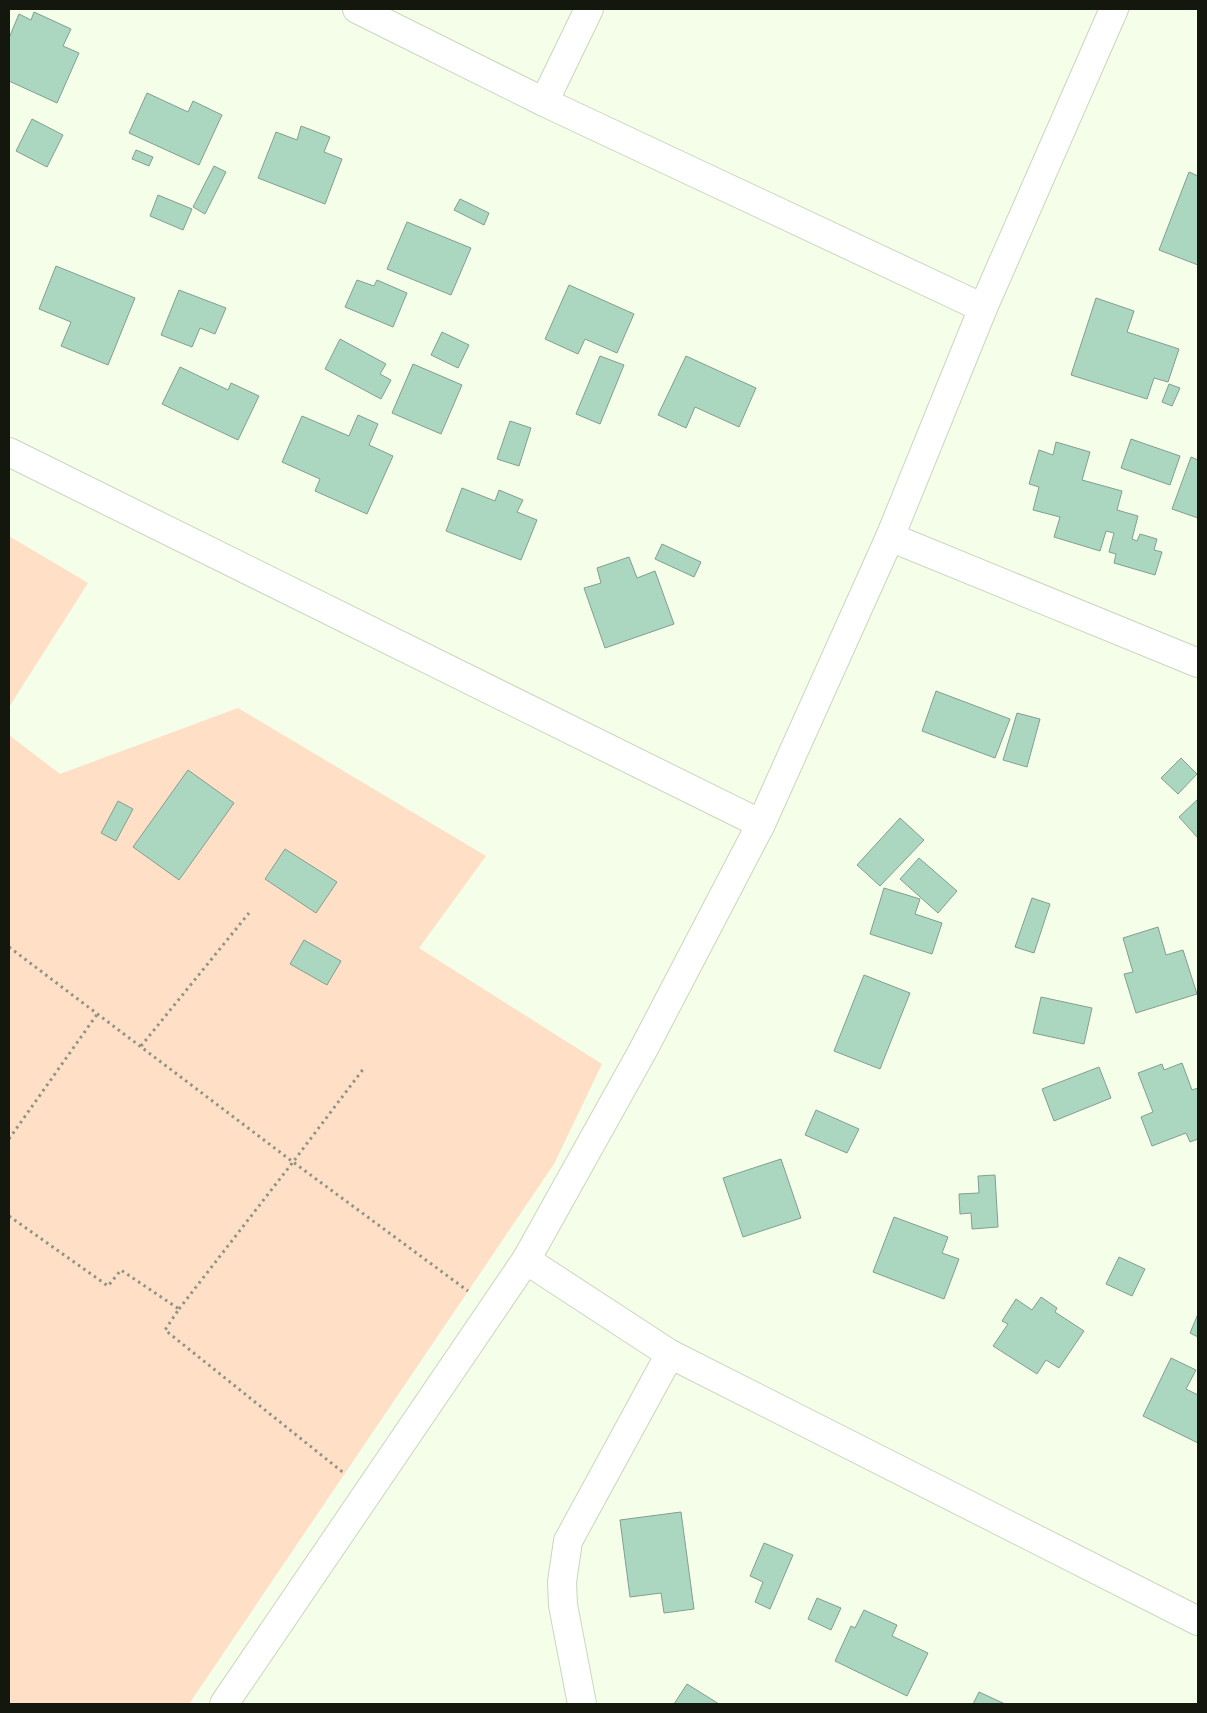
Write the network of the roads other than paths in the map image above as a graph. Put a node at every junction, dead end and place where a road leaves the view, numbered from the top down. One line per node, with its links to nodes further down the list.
1 (357, 9): 4 (street)
2 (589, 9): 4 (street)
3 (1114, 9): 5 (street)
4 (544, 102): 5 (street)
5 (983, 308): 7 (street)
6 (9, 452): 9 (street)
7 (890, 537): 8 (street); 9 (street)
8 (1198, 663)
9 (761, 824): 10 (street)
10 (526, 1260): 11 (street); 13 (street)
11 (670, 1354): 12 (street); 14 (street)
12 (1198, 1621)
13 (224, 1704)
14 (582, 1704)

